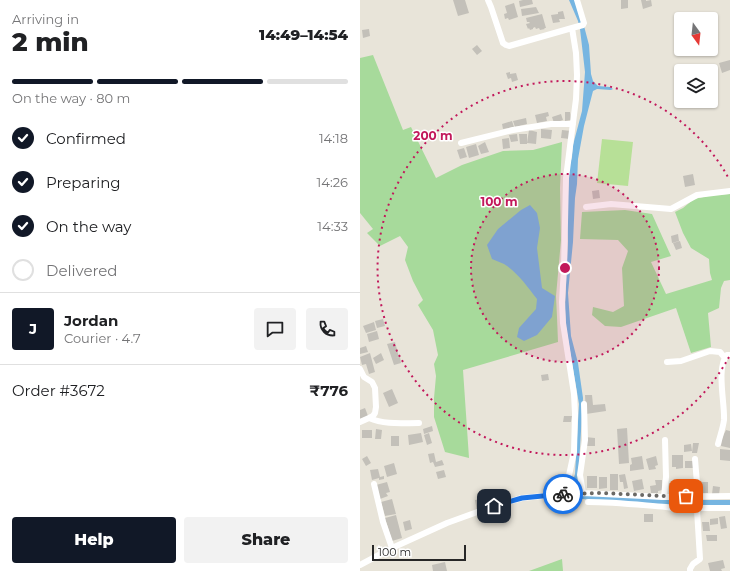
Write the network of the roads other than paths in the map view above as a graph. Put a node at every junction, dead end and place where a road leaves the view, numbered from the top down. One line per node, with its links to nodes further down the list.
1 (488, 0): 3 (street)
2 (577, 0): 3 (street)
3 (577, 27): 4 (street)
4 (573, 124): 5 (street); 20 (street)
5 (461, 143)
6 (730, 191): 7 (street)
7 (586, 207)
8 (728, 356): 9 (street); 16 (street)
9 (666, 362)
10 (360, 369): 12 (street)
11 (584, 404): 19 (street)
12 (369, 418): 13 (street); 14 (street)
13 (360, 422)
14 (419, 423)
15 (665, 440): 21 (street)
16 (718, 444)
17 (695, 459): 23 (street)
18 (374, 484): 27 (street)
19 (581, 493): 20 (street); 21 (street)
20 (567, 494): 27 (street)
21 (664, 496): 23 (street)
22 (730, 496): 23 (street)
23 (699, 497): 25 (street)
24 (588, 502): 25 (street)
25 (698, 508): 26 (street); 29 (street)
26 (730, 508)
27 (392, 548): 28 (street)
28 (360, 565)
29 (690, 571)

